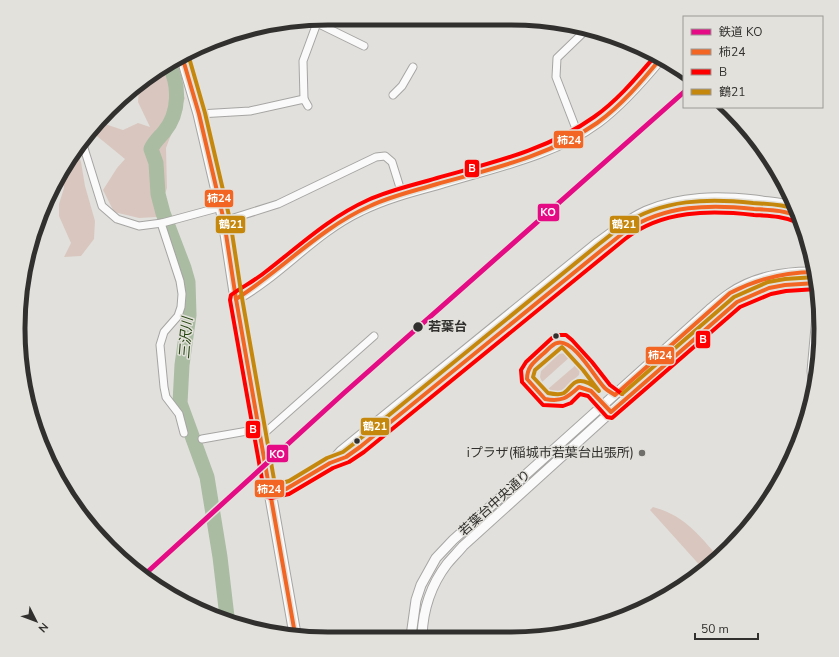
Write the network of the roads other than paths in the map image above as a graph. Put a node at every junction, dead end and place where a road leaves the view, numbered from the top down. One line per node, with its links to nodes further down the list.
1 (326, 25): 4 (street)
2 (316, 26): 9 (street)
3 (582, 34): 10 (street)
4 (364, 46)
5 (184, 62): 9 (main road)
6 (657, 63): 10 (main road)
7 (413, 67): 8 (street)
8 (392, 95)
9 (199, 114): 14 (main road)
10 (578, 134): 12 (main road)
11 (84, 149): 17 (street)
12 (402, 194): 16 (street); 20 (main road)
13 (788, 205): 25 (street)
14 (221, 207): 16 (main road); 17 (street)
15 (792, 215): 25 (street)
16 (224, 221): 20 (main road)
17 (161, 223): 22 (street)
18 (809, 272): 28 (street, 若葉台中央通り)
19 (810, 283): 29 (street, 若葉台中央通り)
20 (236, 299): 23 (main road)
21 (374, 336): 23 (street)
22 (184, 433)
23 (260, 433): 24 (street); 26 (main road)
24 (202, 439)
25 (330, 463): 26 (street)
26 (270, 492): 27 (main road)
27 (294, 630)
28 (412, 632)
29 (422, 632)

